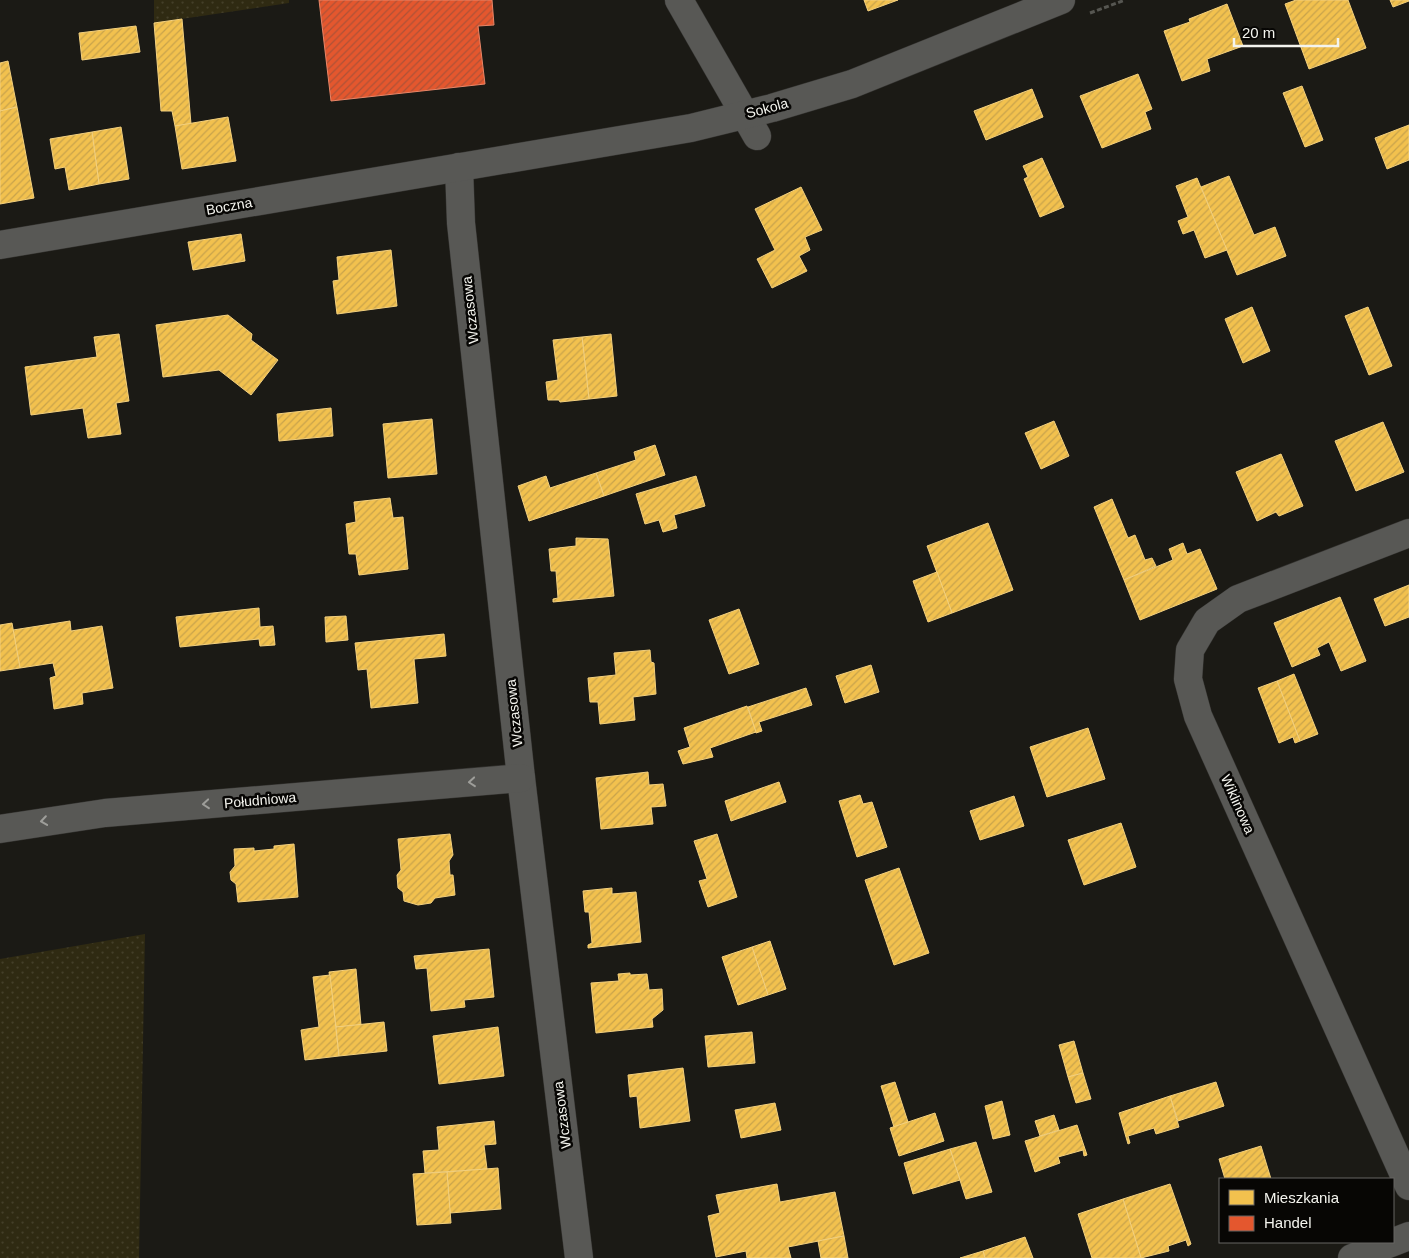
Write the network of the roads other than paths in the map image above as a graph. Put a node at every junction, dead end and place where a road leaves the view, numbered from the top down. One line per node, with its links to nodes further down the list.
1 (679, 0): 3 (street)
2 (1061, 0): 3 (street, Sokola)
3 (751, 125): 4 (street, Sokola)
4 (459, 167): 5 (street, Boczna); 7 (street, Wczasowa)
5 (0, 245)
6 (1409, 533): 9 (street, Wiklinowa)
7 (521, 778): 8 (street, Południowa, one-way to 8); 13 (street, Wczasowa)
8 (0, 828)
9 (1409, 1186)
10 (1409, 1236): 11 (street)
11 (1394, 1242)
12 (1391, 1243): 14 (street)
13 (579, 1258)
14 (1352, 1258)

